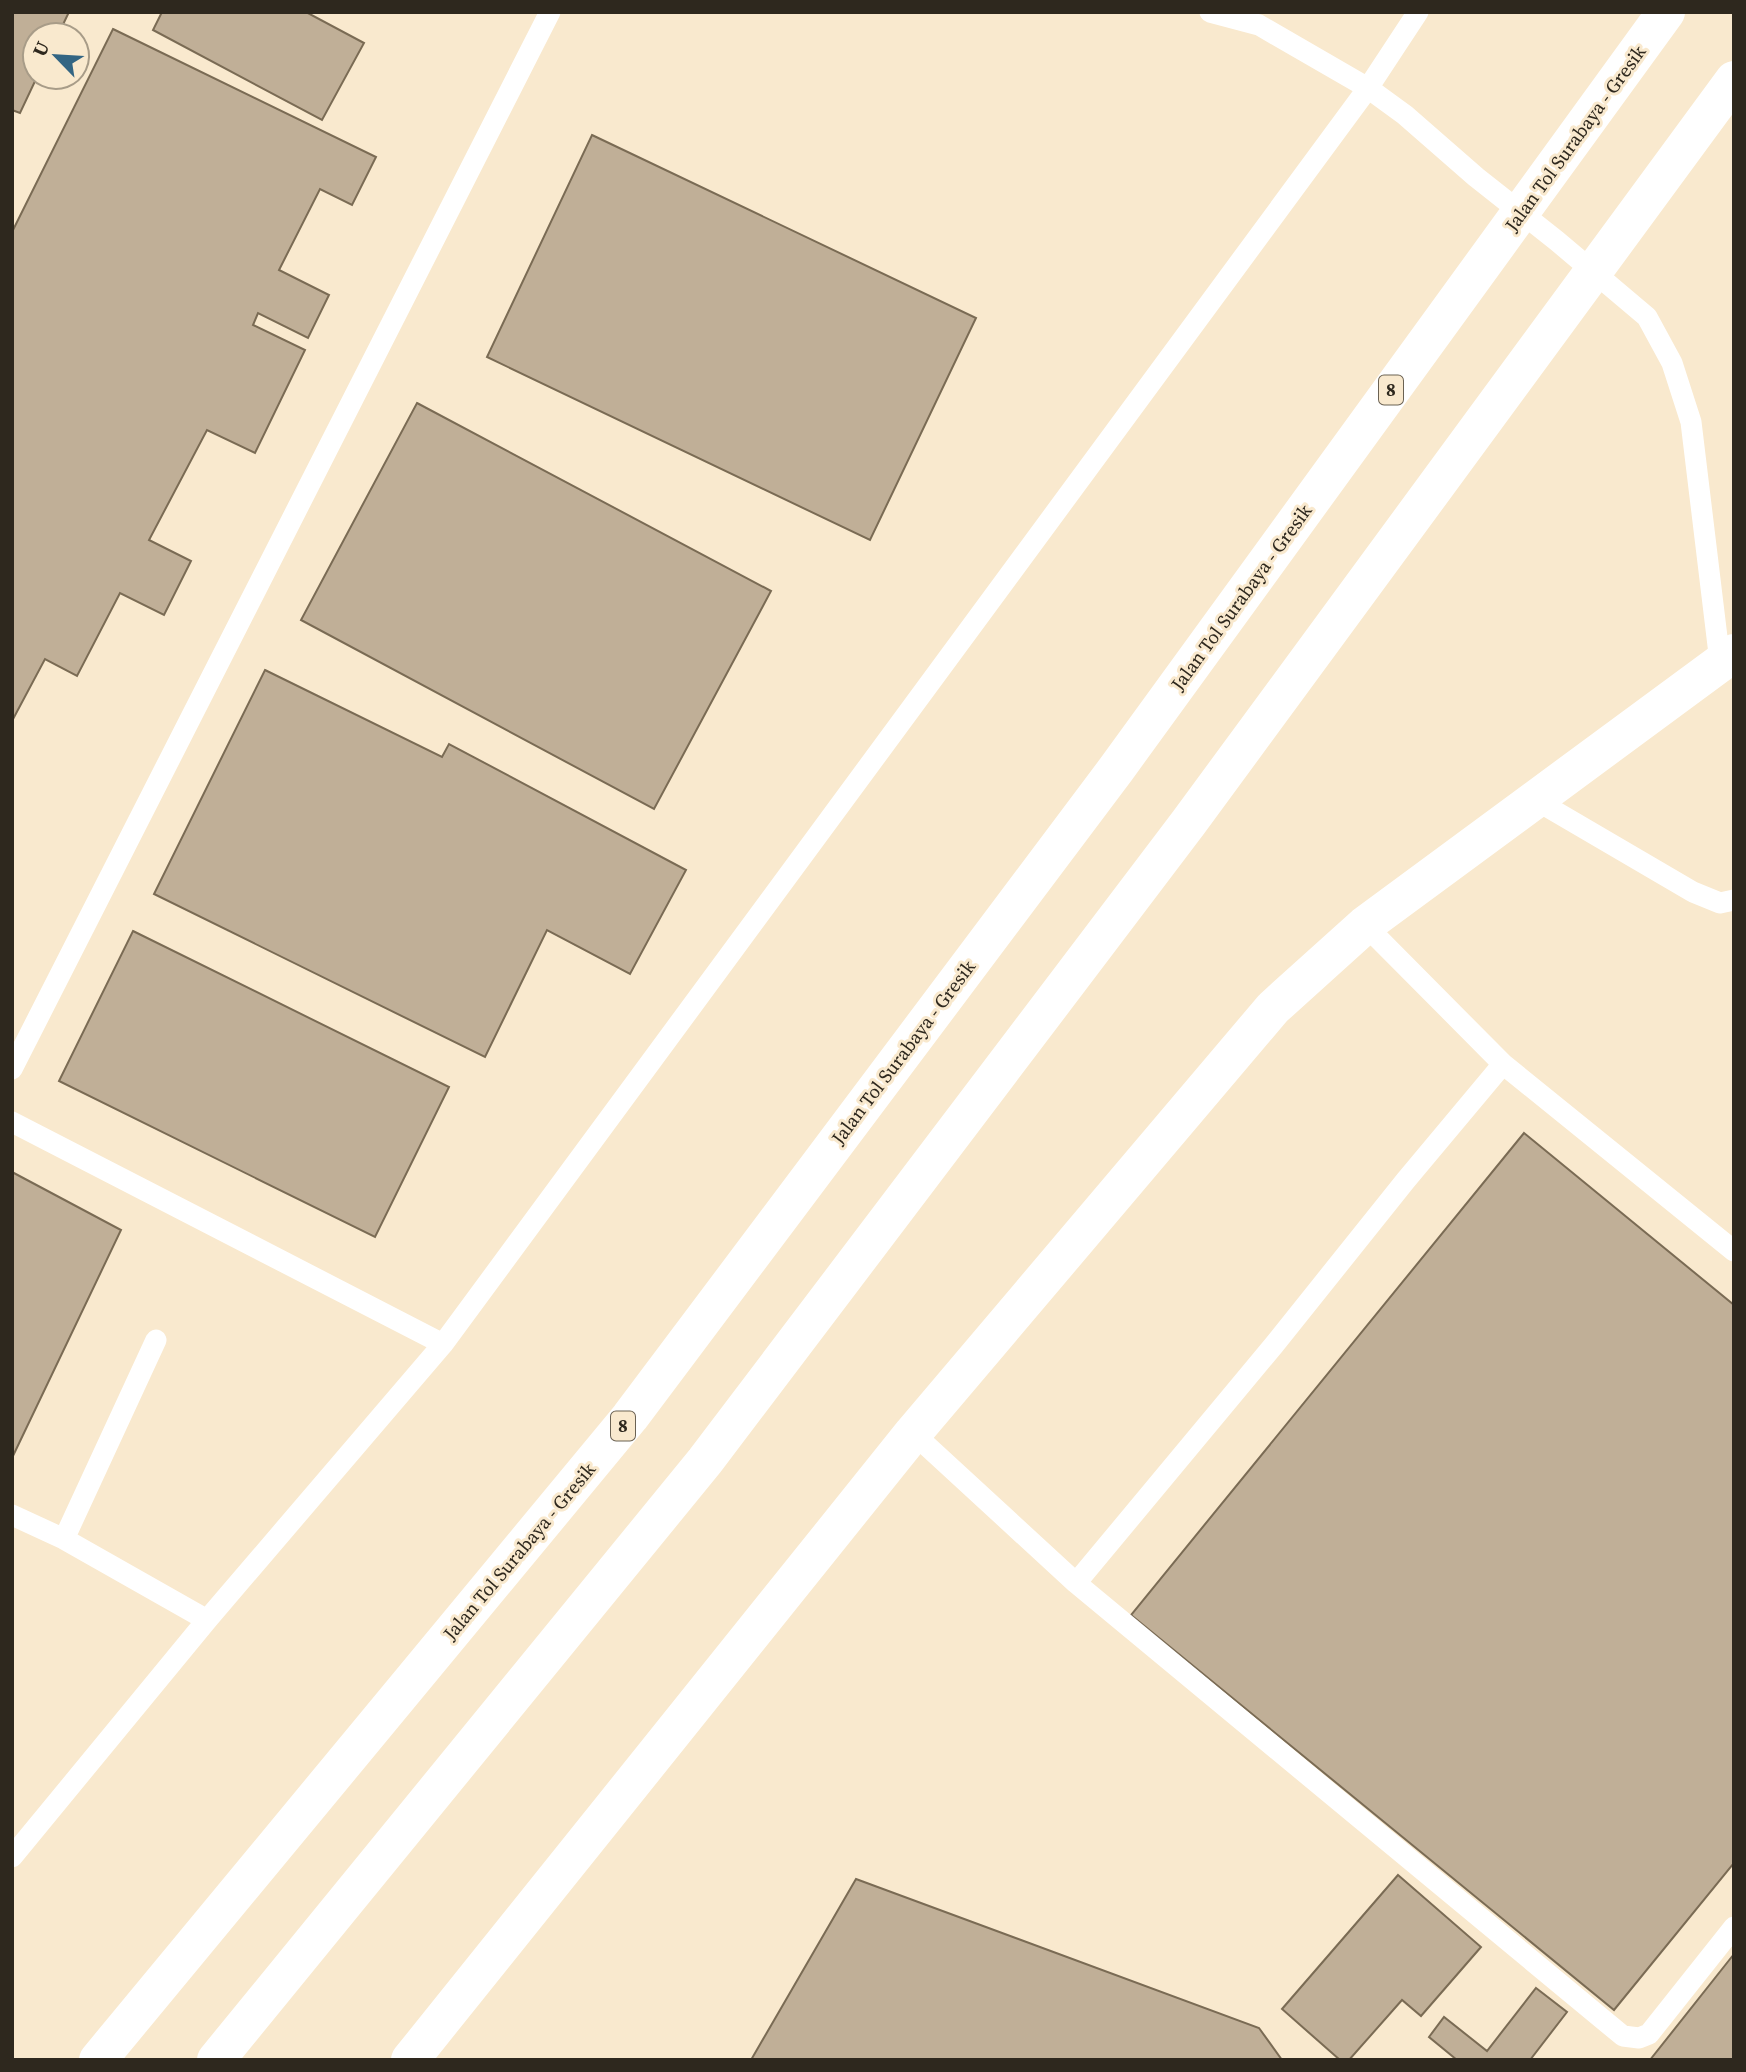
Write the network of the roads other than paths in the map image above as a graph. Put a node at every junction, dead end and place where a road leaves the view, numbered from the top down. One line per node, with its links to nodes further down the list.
1 (550, 12): 12 (lane)
2 (1210, 12): 6 (lane)
3 (1418, 12): 6 (lane)
4 (1666, 12): 24 (main road, Jalan Tol Surabaya - Gresik / 8)
5 (1734, 80): 25 (main road)
6 (1368, 88): 7 (lane); 16 (lane)
7 (1727, 657): 8 (main road)
8 (1534, 799): 9 (lane); 10 (main road)
9 (1734, 900)
10 (1364, 925): 11 (lane); 17 (main road)
11 (1503, 1064): 14 (lane); 20 (lane)
12 (12, 1069)
13 (12, 1122): 16 (lane)
14 (1734, 1251)
15 (156, 1340): 19 (lane)
16 (443, 1344): 21 (lane)
17 (912, 1433): 20 (lane); 26 (main road)
18 (12, 1515): 19 (lane)
19 (64, 1539): 21 (lane)
20 (1076, 1583): 23 (lane)
21 (207, 1620): 22 (lane)
22 (12, 1857)
23 (1734, 1927)
24 (99, 2060)
25 (216, 2060)
26 (410, 2060)

